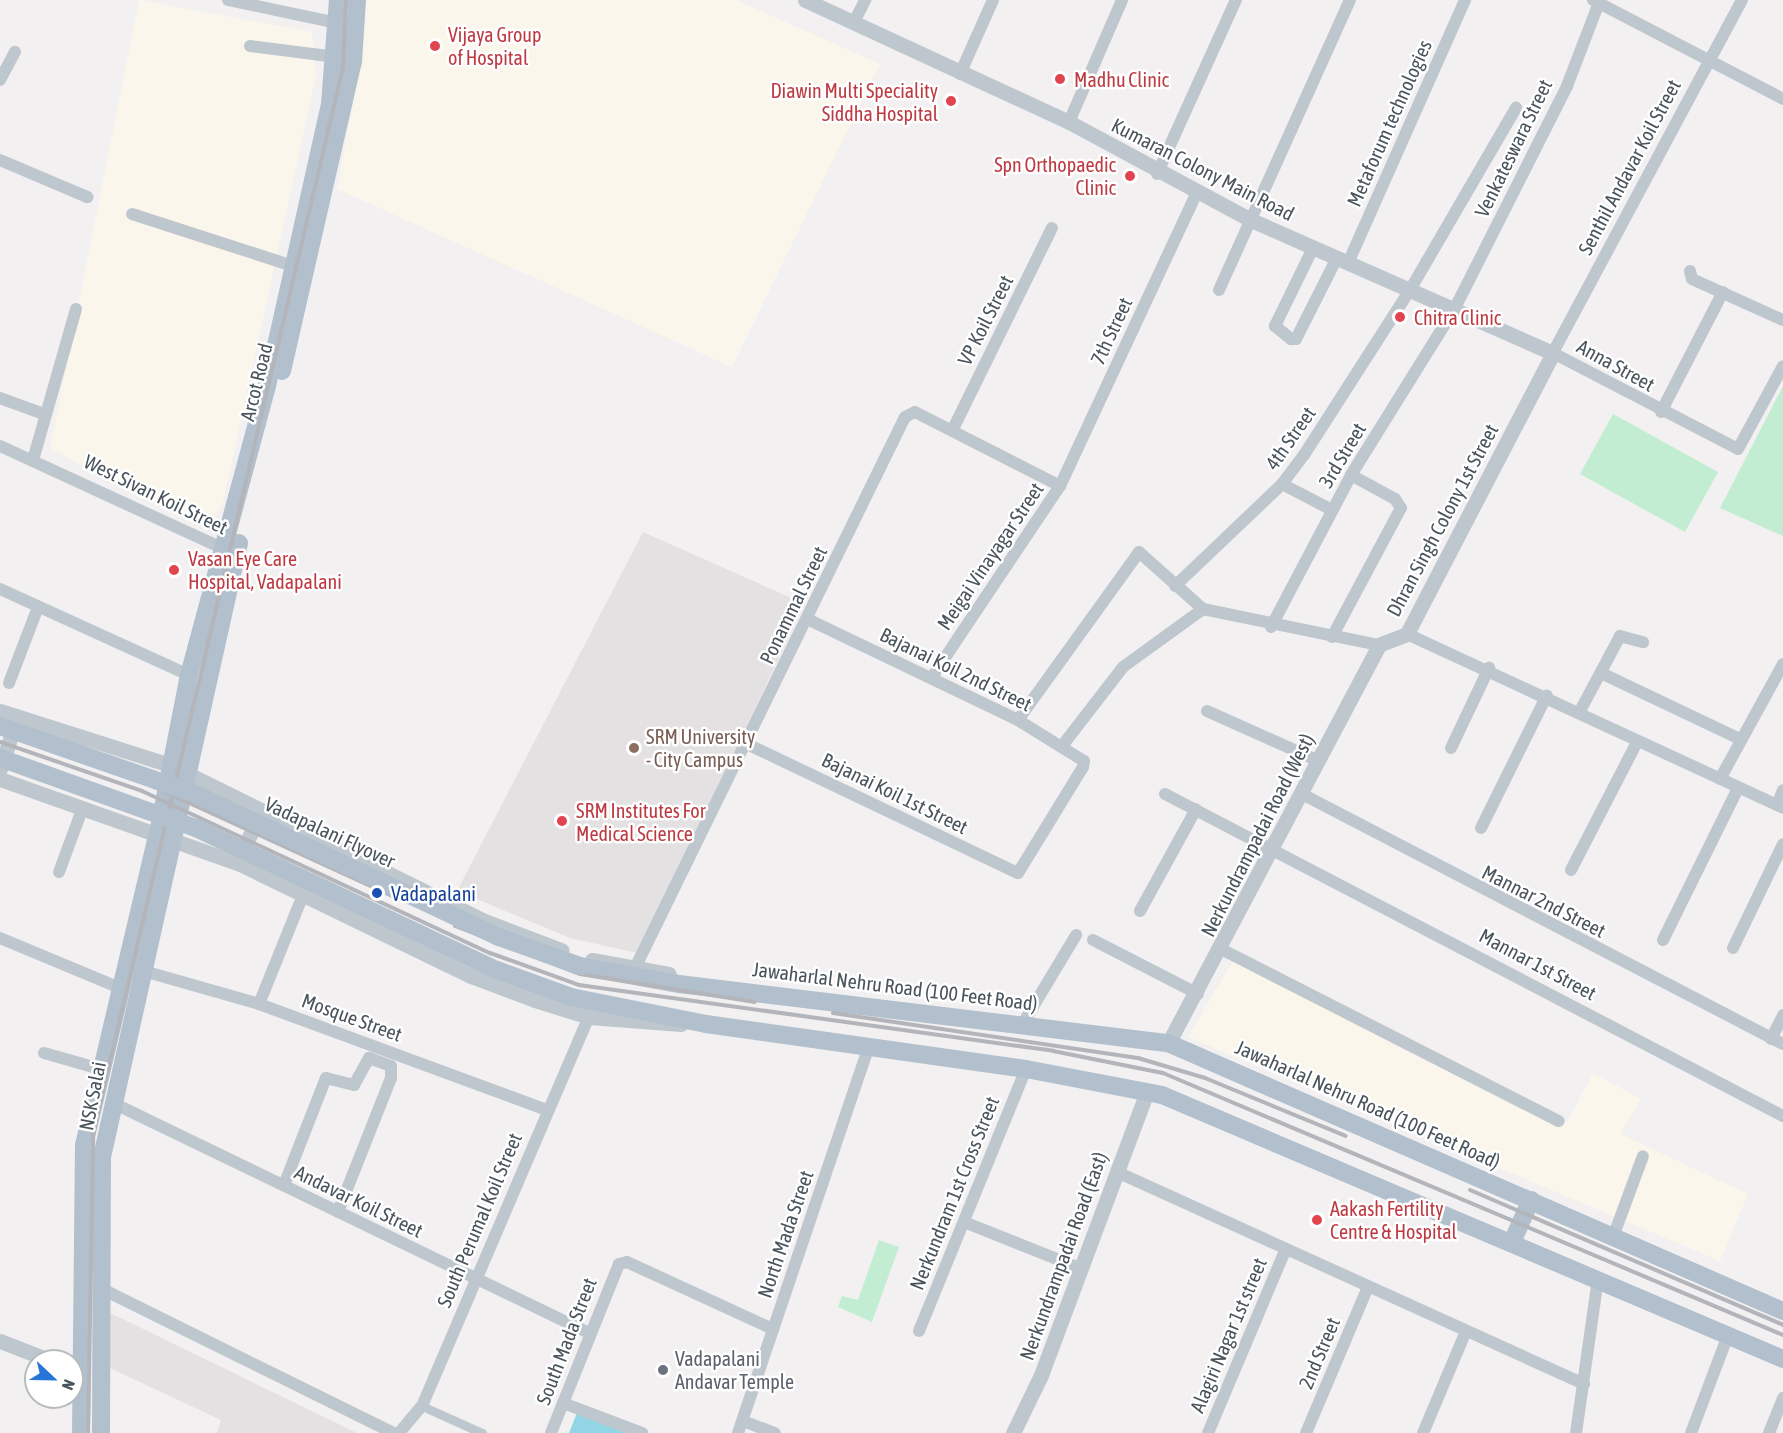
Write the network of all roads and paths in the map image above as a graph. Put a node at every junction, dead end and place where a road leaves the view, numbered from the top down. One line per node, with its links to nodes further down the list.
1 (228, 0): 14 (street)
2 (338, 0): 14 (main road, Arcot Road)
3 (357, 0): 42 (main road, Arcot Road)
4 (805, 0): 13 (street, Kumaran Colony Main Road)
5 (865, 0): 13 (street)
6 (993, 0): 19 (street)
7 (1122, 0): 23 (street)
8 (1236, 0): 25 (street)
9 (1350, 0): 29 (street)
10 (1465, 0): 32 (street, Metaforum technologies)
11 (1743, 0): 18 (street, Senthil Andavar Koil Street)
12 (1597, 1): 18 (street); 38 (street, Venkateswara Street)
13 (854, 22): 19 (street, Kumaran Colony Main Road)
14 (337, 23): 17 (main road, Arcot Road)
15 (250, 46): 17 (street)
16 (15, 52): 20 (street)
17 (336, 57): 33 (main road, Arcot Road)
18 (1707, 61): 21 (street); 41 (street, Senthil Andavar Koil Street)
19 (960, 74): 23 (street, Kumaran Colony Main Road)
20 (0, 80)
21 (1783, 99)
22 (1516, 108): 36 (street, 4th Street)
23 (1070, 122): 25 (street, Kumaran Colony Main Road)
24 (0, 160): 27 (street)
25 (1157, 174): 26 (street, Kumaran Colony Main Road)
26 (1197, 192): 29 (street, Kumaran Colony Main Road); 52 (street, 7th Street)
27 (87, 196)
28 (132, 214): 33 (street)
29 (1251, 220): 31 (street, Kumaran Colony Main Road); 35 (street)
30 (1052, 228): 47 (street, VP Koil Street)
31 (1313, 248): 32 (street, Kumaran Colony Main Road); 32 (street, Metaforum technologies)
32 (1342, 261): 36 (street, Kumaran Colony Main Road)
33 (293, 266): 42 (main road, Arcot Road)
34 (1690, 271): 37 (street)
35 (1219, 290)
36 (1410, 290): 38 (street, Kumaran Colony Main Road); 51 (street, 4th Street)
37 (1723, 292): 40 (street); 45 (street)
38 (1455, 308): 41 (street, Kumaran Colony Main Road); 50 (street, 3rd Street)
39 (76, 309): 46 (street)
40 (1783, 320)
41 (1553, 353): 45 (street, Anna Street); 62 (street, Dhran Singh Colony 1st Street)
42 (280, 357): 53 (main road, Arcot Road)
43 (1783, 366): 45 (street, Anna Street)
44 (0, 398): 46 (street)
45 (1660, 412)
46 (44, 414): 49 (street)
47 (953, 429): 52 (street, Ponammal Street); 60 (street, Ponammal Street)
48 (0, 446): 49 (street, West Sivan Koil Street)
49 (33, 459): 55 (street, West Sivan Koil Street)
50 (1352, 475): 54 (street, 3rd Street); 63 (street)
51 (1282, 484): 54 (street); 56 (street, 4th Street)
52 (1060, 486): 70 (street, Meigai Vinayagar Street)
53 (245, 494): 55 (main road, Arcot Road); 89 (main road, Arcot Road)
54 (1332, 510): 61 (street, 3rd Street)
55 (226, 550): 69 (main road, West Sivan Koil Street)
56 (1175, 586): 59 (street); 77 (street)
57 (0, 589): 58 (street)
58 (38, 607): 69 (street); 71 (street)
59 (1203, 609): 61 (street); 82 (street)
60 (807, 619): 70 (street, Bajanai Koil 2nd Street); 81 (street, Ponammal Street)
61 (1271, 627): 63 (street)
62 (1407, 633): 65 (street, Dhran Singh Colony 1st Street); 67 (street)
63 (1332, 637): 65 (street)
64 (1643, 642): 68 (street)
65 (1379, 645): 86 (street, Nerkundrampadai Road (West))
66 (1783, 664): 79 (street)
67 (1489, 668): 72 (street); 83 (street)
68 (1601, 673): 75 (street); 79 (street)
69 (189, 675): 87 (main road, West Sivan Koil Street)
70 (932, 676): 77 (street, Bajanai Koil 2nd Street)
71 (9, 682)
72 (1547, 695): 75 (street); 100 (street)
73 (0, 711): 76 (street, Jawaharlal Nehru Road (100 Feet Road))
74 (1207, 711): 86 (street)
75 (1580, 711): 80 (street)
76 (18, 717): 87 (street, Jawaharlal Nehru Road (100 Feet Road)); 88 (street)
77 (1018, 720): 82 (street, Bajanai Koil 2nd Street)
78 (0, 726): 117 (main road, Vadapalani Flyover, bridge)
79 (1740, 739): 91 (street)
80 (1637, 742): 91 (street); 105 (street)
81 (747, 744): 85 (street, Bajanai Koil 1st Street); 115 (street, Ponammal Street)
82 (1062, 746): 85 (street, Bajanai Koil 2nd Street)
83 (1451, 748)
84 (0, 758): 123 (main road, bridge)
85 (1084, 761)
86 (1319, 761): 95 (street, Nerkundrampadai Road (West))
87 (170, 765): 89 (street, Jawaharlal Nehru Road (100 Feet Road)); 101 (main road, West Sivan Koil Street)
88 (0, 769)
89 (190, 775): 98 (street, Jawaharlal Nehru Road (100 Feet Road)); 101 (main road, NSK Salai)
90 (0, 778): 97 (street)
91 (1720, 779): 92 (street)
92 (1738, 788): 96 (street); 112 (street)
93 (1783, 790): 96 (street)
94 (1165, 794): 99 (street)
95 (1302, 794): 103 (street, Nerkundrampadai Road (West)); 125 (street, Mannar 2nd Street)
96 (1780, 806)
97 (83, 807): 101 (street); 106 (street)
98 (262, 809): 104 (street); 115 (street, Jawaharlal Nehru Road (100 Feet Road))
99 (1196, 809): 103 (street); 108 (street)
100 (1481, 828)
101 (165, 837): 104 (street); 116 (main road, NSK Salai); 118 (main road)
102 (1783, 844): 113 (street)
103 (1274, 847): 114 (street, Nerkundrampadai Road (West)); 134 (street, Mannar 1st Street)
104 (237, 863): 107 (street)
105 (1571, 870)
106 (59, 872)
107 (303, 896): 120 (street); 122 (street)
108 (1140, 911)
109 (1076, 935): 124 (street)
110 (0, 938): 118 (street)
111 (1094, 940): 119 (street)
112 (1663, 940)
113 (1733, 948)
114 (1221, 949): 119 (street, Nerkundrampadai Road (West)); 135 (street)
115 (636, 966): 117 (street, Jawaharlal Nehru Road (100 Feet Road))
116 (140, 970): 120 (street, Mosque Street); 132 (main road, NSK Salai)
117 (712, 986): 124 (main road, Jawaharlal Nehru Road (100 Feet Road))
118 (118, 987): 129 (main road)
119 (1198, 994): 126 (street, Nerkundrampadai Road (West))
120 (259, 1004): 133 (street, Mosque Street)
121 (1783, 1015): 125 (street)
122 (589, 1017): 123 (street); 133 (street, South Perumal Koil Street)
123 (706, 1024): 127 (main road)
124 (1022, 1025): 126 (main road, Jawaharlal Nehru Road (100 Feet Road))
125 (1777, 1041)
126 (1168, 1043): 139 (main road, Jawaharlal Nehru Road (100 Feet Road))
127 (868, 1048): 130 (main road); 151 (street, North Mada Street)
128 (44, 1053): 129 (street)
129 (100, 1069): 157 (main road)
130 (1026, 1070): 131 (main road); 141 (street, Nerkundram 1st Cross Street)
131 (1147, 1092): 137 (street, Nerkundrampadai Road (East)); 143 (main road)
132 (112, 1103): 138 (street, Andavar Koil Street); 148 (main road, NSK Salai)
133 (547, 1110): 147 (street, South Perumal Koil Street)
134 (1783, 1116)
135 (1559, 1121)
136 (1643, 1156): 142 (street)
137 (1116, 1172): 144 (street); 145 (street, Nerkundrampadai Road (East))
138 (284, 1185): 140 (street, Andavar Koil Street); 140 (street)
139 (1531, 1200): 142 (main road, Jawaharlal Nehru Road (100 Feet Road)); 143 (main road)
140 (338, 1212): 147 (street, Andavar Koil Street)
141 (964, 1222): 145 (street); 152 (street, Nerkundram 1st Cross Street)
142 (1613, 1237): 150 (main road, Jawaharlal Nehru Road (100 Feet Road))
143 (1512, 1242): 146 (main road)
144 (1284, 1253): 149 (street); 178 (street, Alagiri Nagar 1st street)
145 (1082, 1269): 177 (street, Nerkundrampadai Road (East))
146 (1598, 1279): 155 (main road); 162 (street)
147 (476, 1280): 154 (street, Andavar Koil Street); 165 (street, South Perumal Koil Street)
148 (102, 1289): 161 (main road, NSK Salai); 170 (street)
149 (1367, 1289): 153 (street); 179 (street, 2nd Street)
150 (1783, 1311)
151 (773, 1329): 154 (street, South Mada Street); 167 (street, North Mada Street)
152 (919, 1331)
153 (1466, 1331): 162 (street); 180 (street)
154 (589, 1333): 164 (street, South Mada Street)
155 (1728, 1335): 159 (main road); 182 (street)
156 (0, 1341): 158 (street)
157 (77, 1349)
158 (24, 1350)
159 (1783, 1359)
160 (84, 1372): 161 (street)
161 (104, 1375): 169 (main road, NSK Salai)
162 (1584, 1384): 181 (street)
163 (1783, 1398): 183 (street)
164 (563, 1403): 173 (street, South Mada Street); 174 (street)
165 (422, 1406): 171 (street, South Perumal Koil Street); 172 (street)
166 (79, 1409): 168 (main road)
167 (743, 1421): 175 (street, North Mada Street); 176 (street)
168 (81, 1433)
169 (101, 1433)
170 (393, 1433)
171 (399, 1433)
172 (482, 1433)
173 (551, 1433)
174 (642, 1433)
175 (738, 1433)
176 (775, 1433)
177 (1013, 1433)
178 (1208, 1433)
179 (1306, 1433)
180 (1423, 1433)
181 (1576, 1433)
182 (1691, 1433)
183 (1769, 1433)

